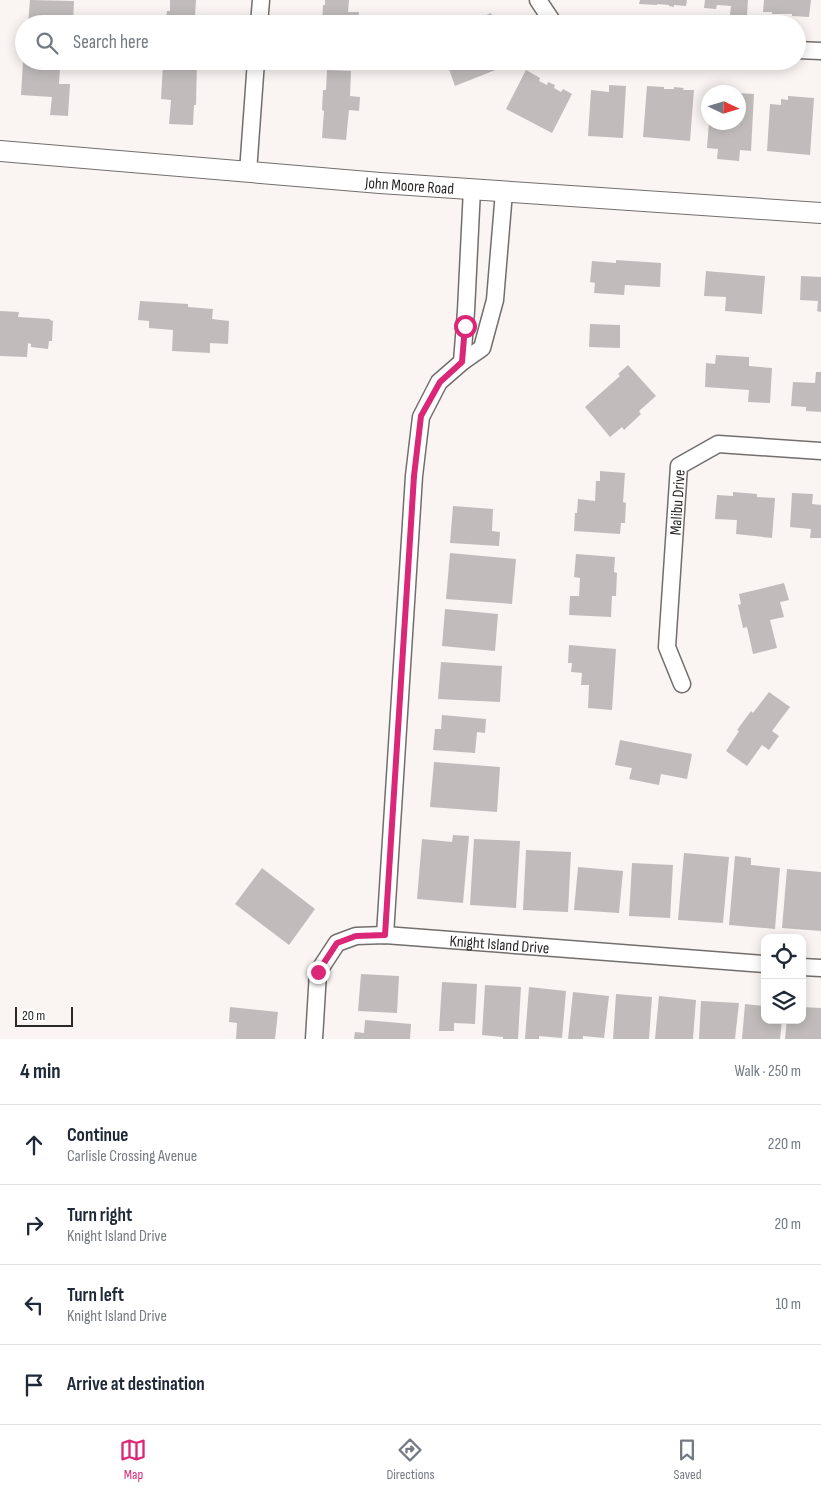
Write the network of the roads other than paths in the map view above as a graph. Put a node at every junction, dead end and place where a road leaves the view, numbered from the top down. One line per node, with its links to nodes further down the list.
1 (261, 0): 3 (street)
2 (538, 0): 4 (street)
3 (260, 15)
4 (548, 15)
5 (806, 50): 6 (street)
6 (821, 51)
7 (255, 70): 9 (street)
8 (0, 151): 9 (street, John Moore Road)
9 (248, 172): 10 (street, John Moore Road)
10 (472, 189): 11 (street, John Moore Road); 13 (street)
11 (504, 192): 12 (street, John Moore Road); 13 (street)
12 (821, 213)
13 (462, 362): 16 (street)
14 (821, 451): 15 (street, Malibu Drive)
15 (682, 684)
16 (385, 935): 17 (street, Knight Island Drive); 20 (street, Knight Island Drive)
17 (761, 964)
18 (806, 967): 19 (street)
19 (821, 968)
20 (314, 1039)

